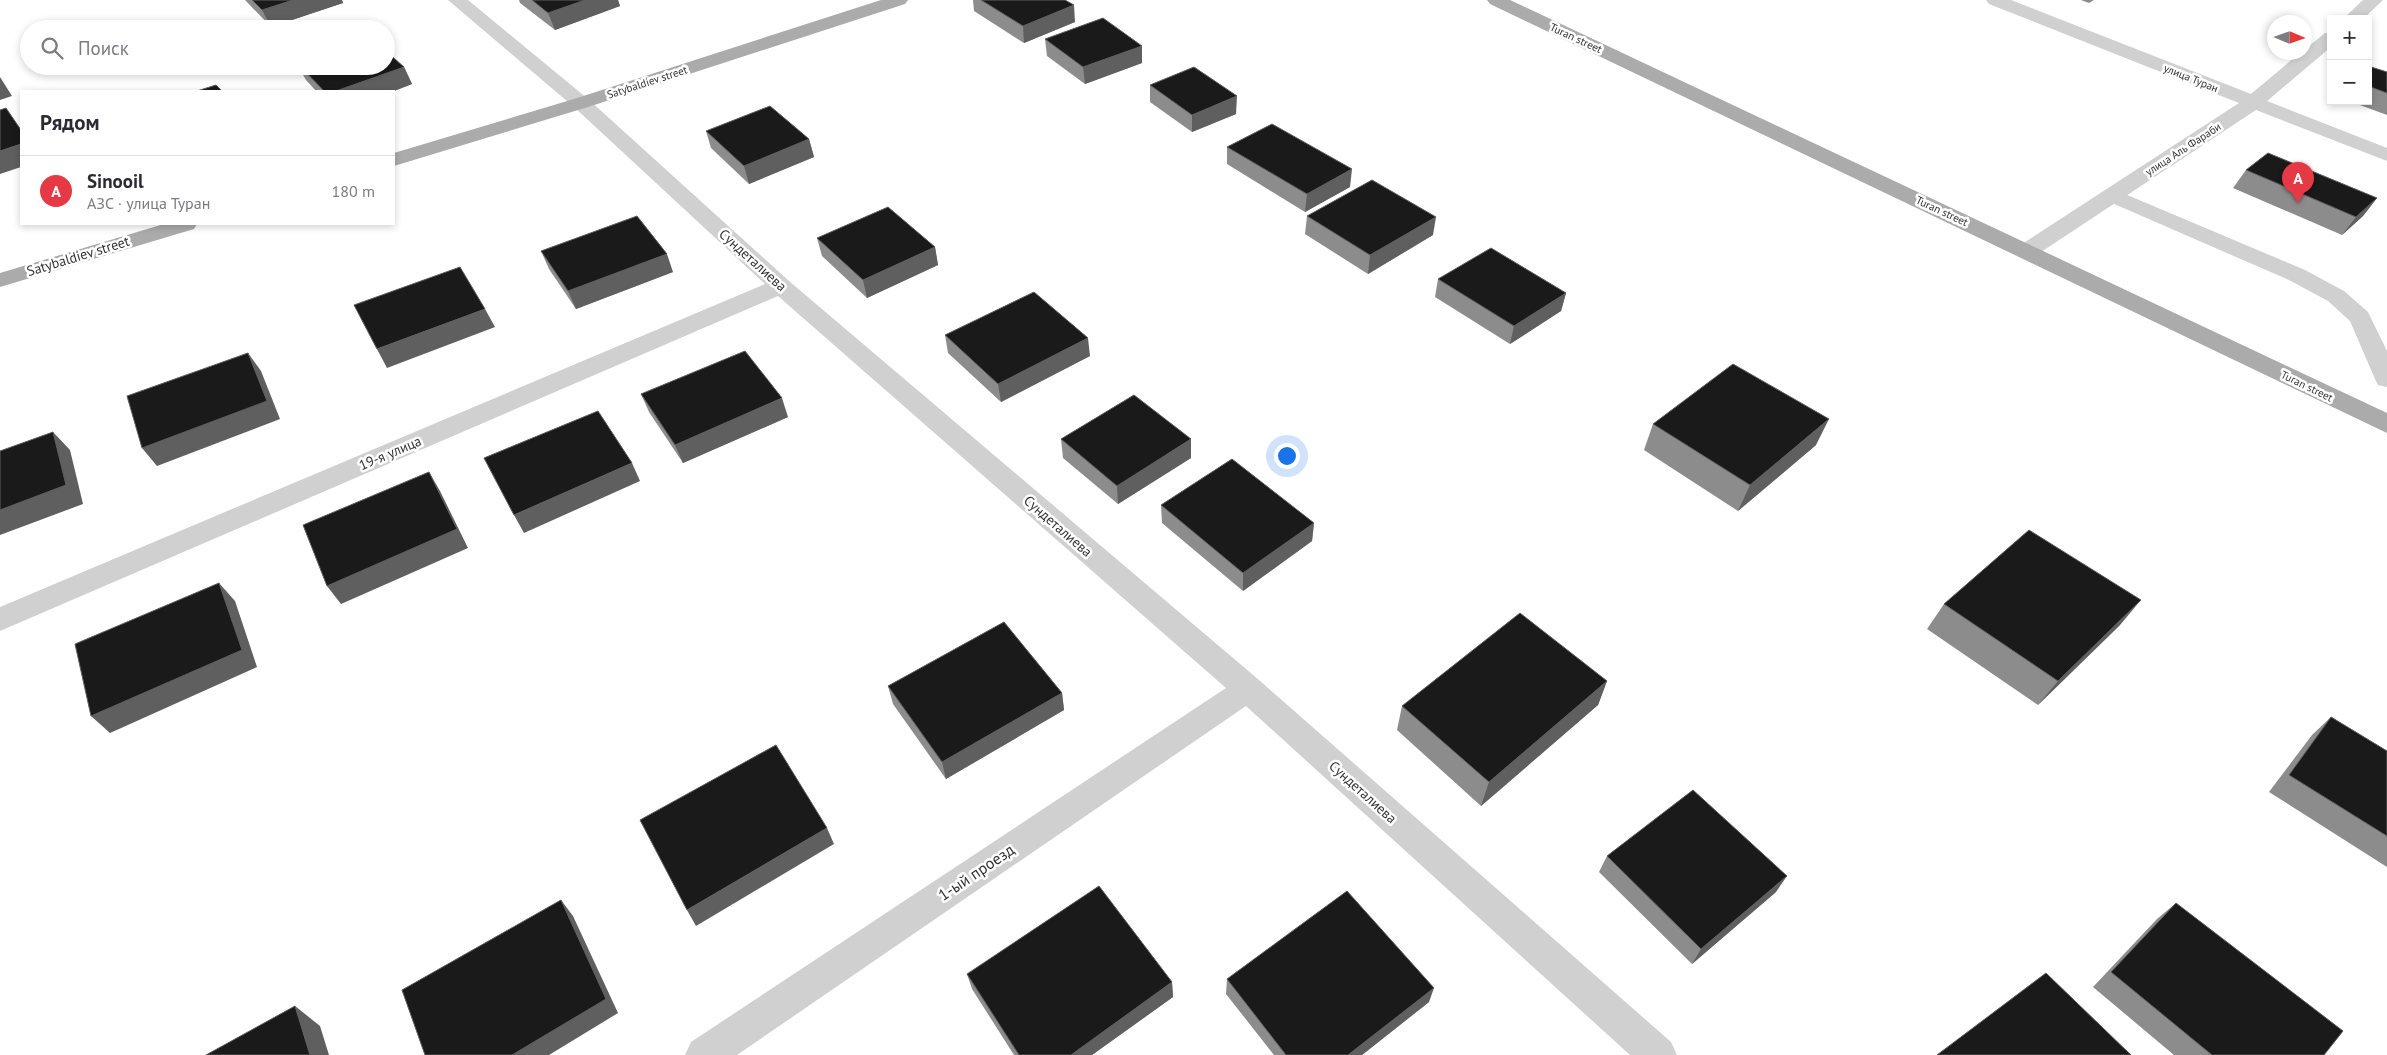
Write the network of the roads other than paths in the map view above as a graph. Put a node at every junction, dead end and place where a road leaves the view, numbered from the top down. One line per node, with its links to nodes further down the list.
1 (457, 0): 8 (street, Сундеталиева)
2 (899, 0): 8 (main road, Satybaldiev street)
3 (1496, 0): 14 (main road, Turan street)
4 (1995, 0): 9 (street, улица Туран)
5 (2374, 0): 6 (street)
6 (2357, 15)
7 (2327, 40): 9 (street, улица Аль Фараби)
8 (581, 103): 11 (main road, Satybaldiev street); 16 (street, Сундеталиева)
9 (2253, 103): 10 (street, улица Туран); 12 (street, улица Аль Фараби)
10 (2387, 155)
11 (395, 160)
12 (2113, 195): 14 (street, улица Аль Фараби); 17 (street)
13 (183, 225): 15 (main road, Satybaldiev street)
14 (2028, 252): 18 (main road, Turan street)
15 (0, 280)
16 (781, 286): 19 (street, 19-я улица); 20 (street, Сундеталиева)
17 (2387, 379)
18 (2387, 424)
19 (0, 619)
20 (1248, 689): 21 (street, 1-ый проезд); 22 (street, Сундеталиева)
21 (704, 1055)
22 (1658, 1055)

